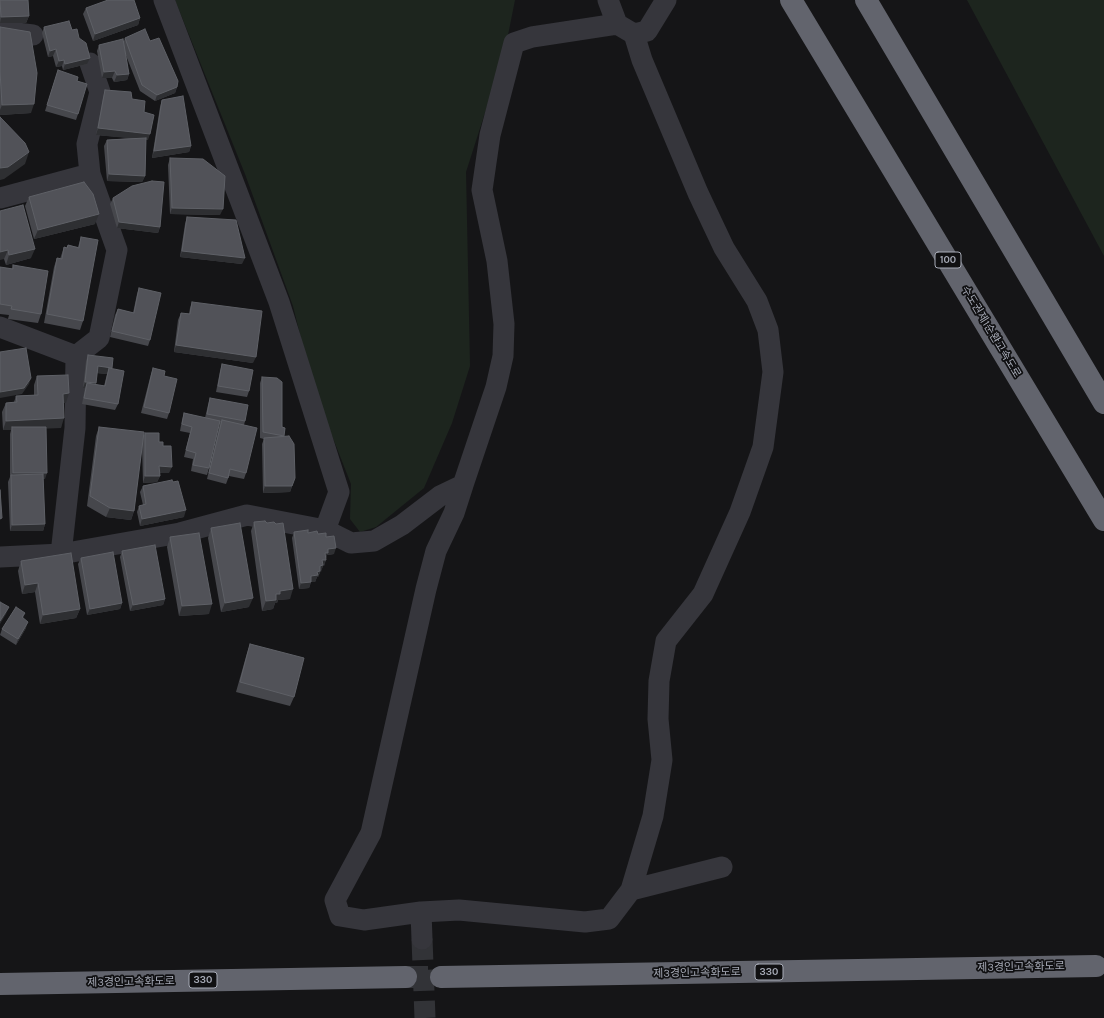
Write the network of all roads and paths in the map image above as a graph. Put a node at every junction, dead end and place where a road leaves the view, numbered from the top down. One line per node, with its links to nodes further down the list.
1 (164, 0): 17 (lane)
2 (608, 0): 6 (lane)
3 (666, 0): 6 (lane)
4 (791, 0): 16 (highway, 수도권제1순환고속도로 / 100)
5 (866, 0): 14 (highway)
6 (625, 29): 15 (lane); 21 (lane)
7 (0, 31): 8 (lane)
8 (33, 35)
9 (90, 63): 10 (lane)
10 (90, 174): 11 (lane); 13 (lane)
11 (0, 198)
12 (0, 327): 13 (lane)
13 (76, 356): 18 (lane)
14 (1104, 403)
15 (463, 485): 17 (lane); 22 (lane)
16 (1104, 520)
17 (326, 530): 18 (lane)
18 (61, 554): 19 (lane)
19 (0, 557)
20 (722, 867): 21 (lane)
21 (631, 890): 22 (lane)
22 (421, 912): 23 (lane)
23 (422, 939)
24 (1096, 966): 26 (highway, 제3경인고속화도로 / 330)
25 (406, 977): 27 (highway, 제3경인고속화도로 / 330)
26 (441, 977)
27 (0, 984)

